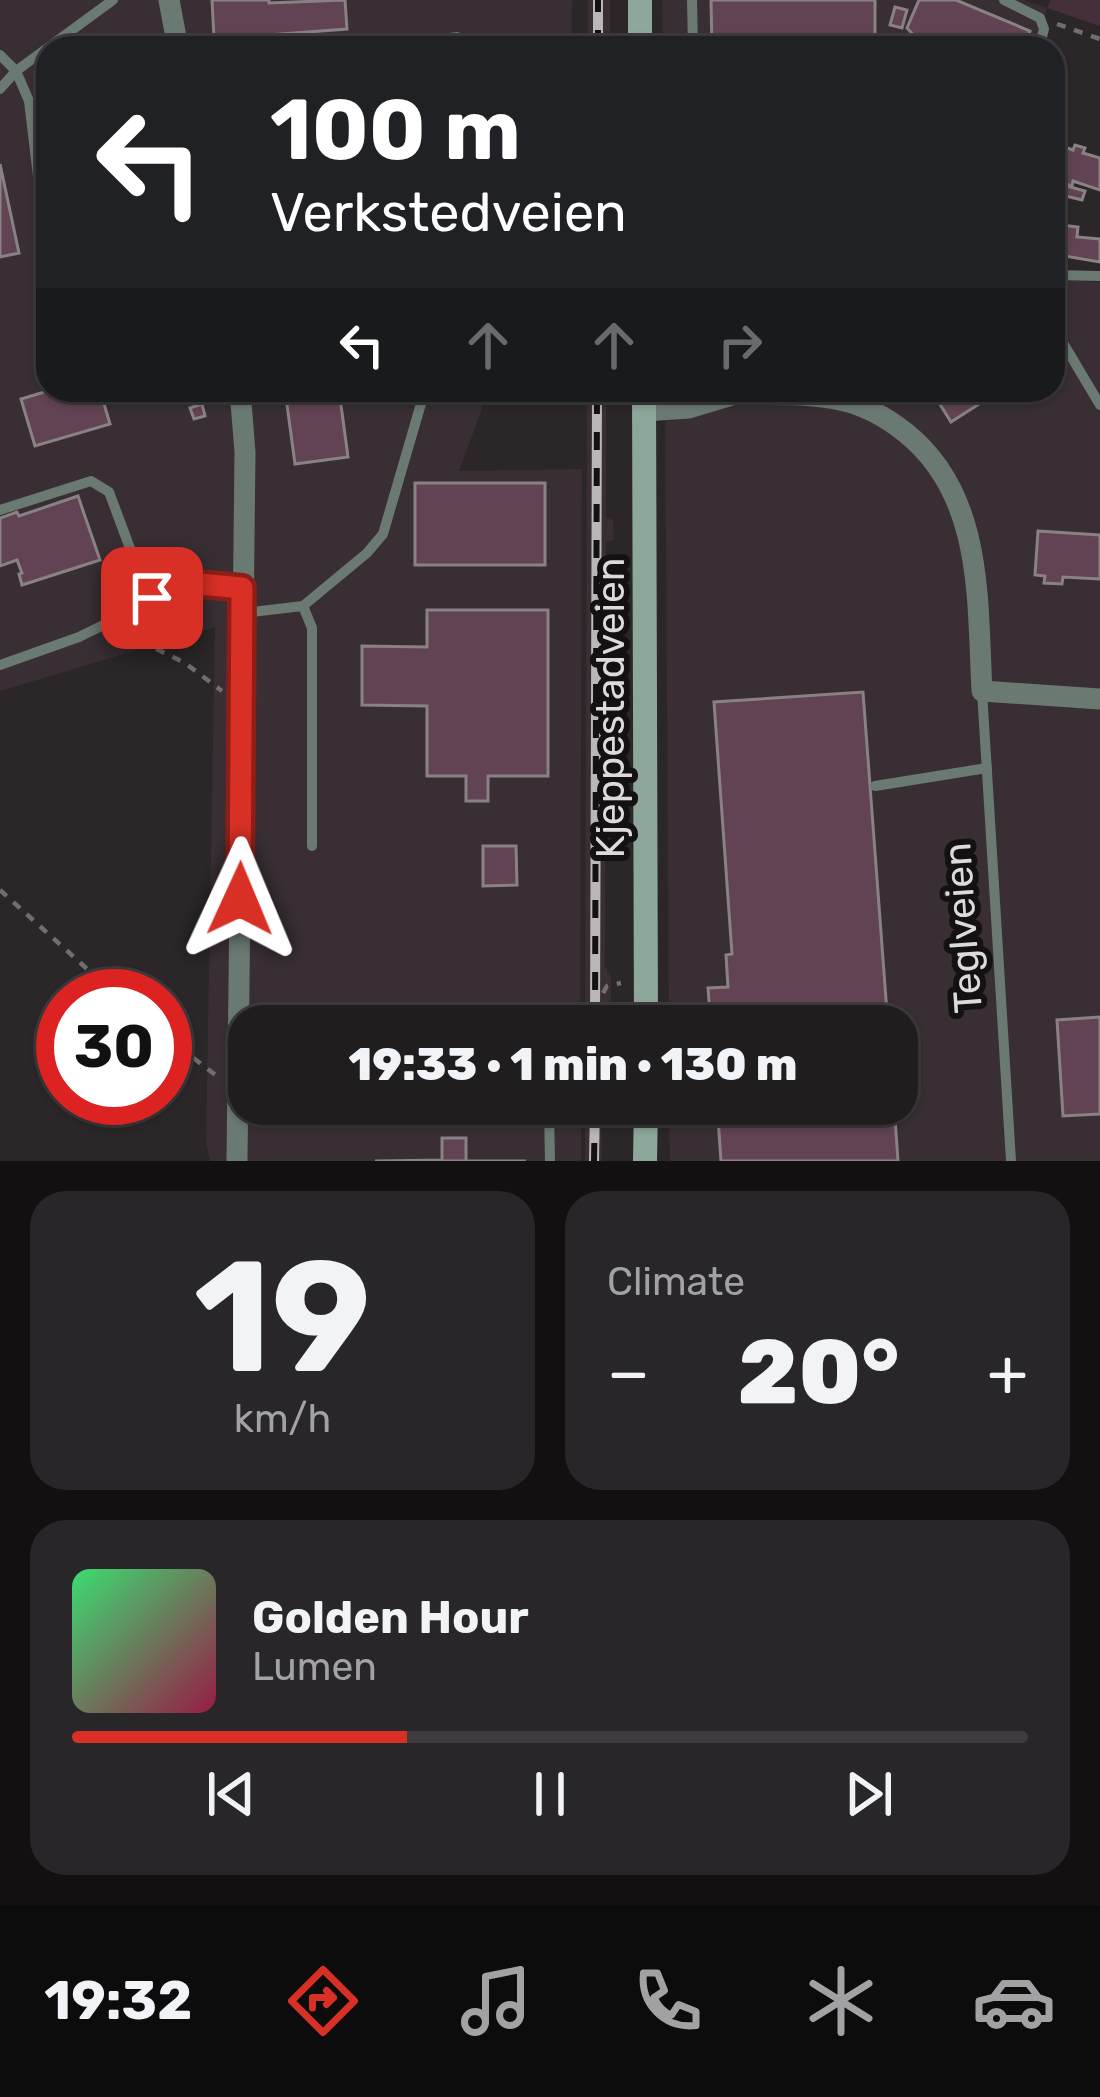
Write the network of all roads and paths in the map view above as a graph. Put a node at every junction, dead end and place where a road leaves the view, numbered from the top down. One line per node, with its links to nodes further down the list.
1 (113, 0): 7 (lane)
2 (169, 0): 8 (street)
3 (640, 0): 9 (main road)
4 (692, 0): 10 (lane)
5 (1004, 0): 6 (lane)
6 (1040, 18): 11 (lane); 12 (path)
7 (64, 36)
8 (176, 36)
9 (640, 36)
10 (693, 36)
11 (1042, 36)
12 (1100, 39)
13 (0, 55): 15 (lane)
14 (36, 56): 15 (lane)
15 (16, 71): 16 (lane); 17 (lane)
16 (0, 89)
17 (36, 160)
18 (1065, 275): 19 (lane)
19 (1100, 276)
20 (1065, 346): 28 (lane)
21 (240, 402): 31 (street)
22 (421, 402): 33 (lane)
23 (644, 402): 46 (main road, Kjeppestadveien)
24 (655, 402): 25 (street, Teglveien)
25 (707, 402)
26 (842, 402): 29 (street, Teglveien)
27 (876, 402): 29 (lane)
28 (1100, 405)
29 (871, 409): 37 (street, Teglveien)
30 (0, 510): 32 (lane)
31 (242, 588): 32 (lane); 34 (street)
32 (152, 598): 35 (lane)
33 (303, 606): 34 (lane); 42 (lane)
34 (243, 613): 39 (street)
35 (101, 625): 36 (lane); 39 (path)
36 (0, 665)
37 (982, 691): 38 (street); 40 (lane, Teglveien)
38 (1100, 699)
39 (242, 708): 45 (street)
40 (988, 768): 41 (lane); 55 (lane, Teglveien)
41 (875, 786)
42 (312, 846)
43 (0, 890): 44 (path)
44 (87, 969)
45 (239, 1005)
46 (646, 1005)
47 (192, 1057): 48 (path)
48 (228, 1092)
49 (237, 1125): 52 (street)
50 (549, 1125): 53 (lane)
51 (646, 1125): 54 (main road)
52 (236, 1161)
53 (550, 1161)
54 (645, 1161)
55 (1011, 1161)

